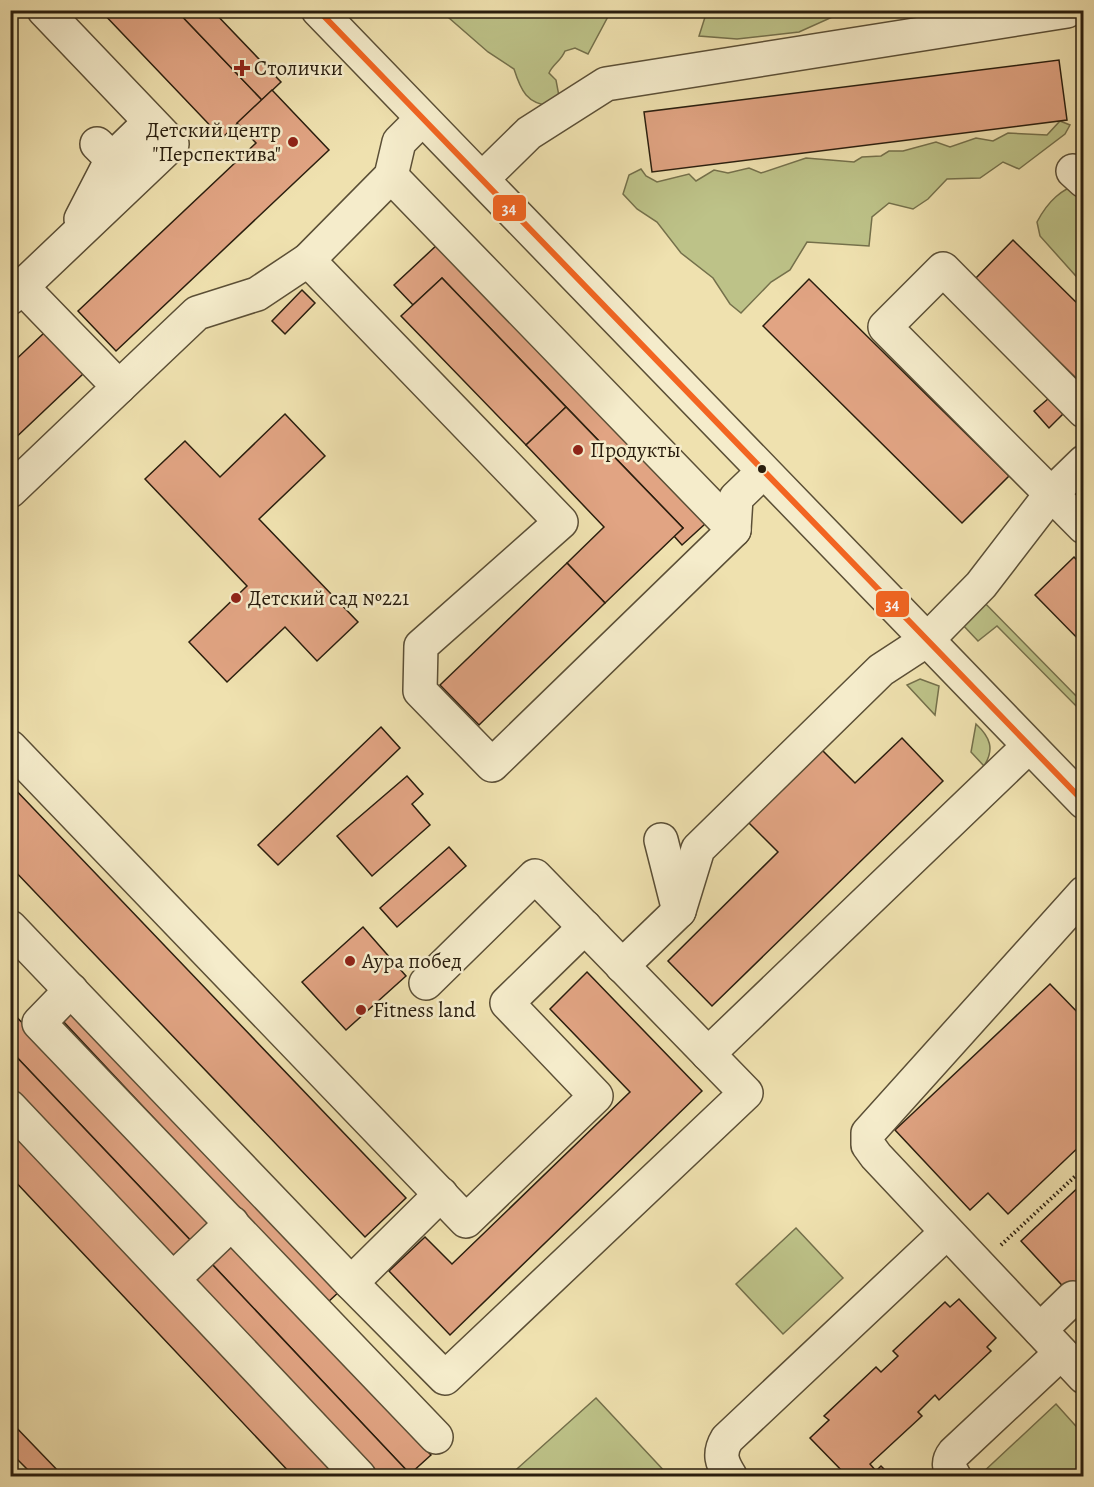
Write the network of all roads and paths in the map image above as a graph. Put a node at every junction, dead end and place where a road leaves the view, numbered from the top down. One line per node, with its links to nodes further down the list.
1 (44, 10): 6 (street)
2 (1067, 11): 4 (street); 8 (street)
3 (332, 15): 5 (street)
4 (1083, 28)
5 (422, 118): 7 (street); 8 (street)
6 (150, 122): 9 (street); 9 (street)
7 (391, 176): 10 (street); 19 (street)
8 (482, 179): 15 (street)
9 (70, 241): 11 (street)
10 (308, 260): 12 (street); 19 (street)
11 (16, 292): 12 (street)
12 (119, 387): 16 (street)
13 (1083, 411): 17 (street)
14 (1083, 462): 17 (street)
15 (763, 472): 19 (street); 20 (street)
16 (10, 491)
17 (1051, 494): 18 (street); 20 (street)
18 (1083, 526)
19 (734, 530)
20 (927, 640): 21 (street); 26 (street)
21 (1029, 746): 23 (street); 32 (street)
22 (10, 747): 35 (street)
23 (1083, 802)
24 (661, 840): 26 (street)
25 (1083, 892): 37 (street)
26 (679, 911): 29 (street)
27 (10, 927): 31 (street)
28 (585, 927): 29 (street); 30 (street); 35 (street)
29 (622, 966): 32 (street)
30 (426, 983)
31 (71, 990): 36 (street); 40 (street)
32 (708, 1054): 40 (street)
33 (10, 1107): 39 (street)
34 (1083, 1167): 38 (path)
35 (441, 1194): 40 (street)
36 (232, 1223): 39 (street); 44 (street)
37 (947, 1232): 38 (street); 46 (street)
38 (979, 1266): 42 (street)
39 (173, 1279): 45 (street)
40 (351, 1283)
41 (1073, 1298): 42 (street)
42 (1050, 1341): 43 (street); 47 (street)
43 (1083, 1377)
44 (436, 1437)
45 (359, 1476)
46 (730, 1476)
47 (954, 1476)

